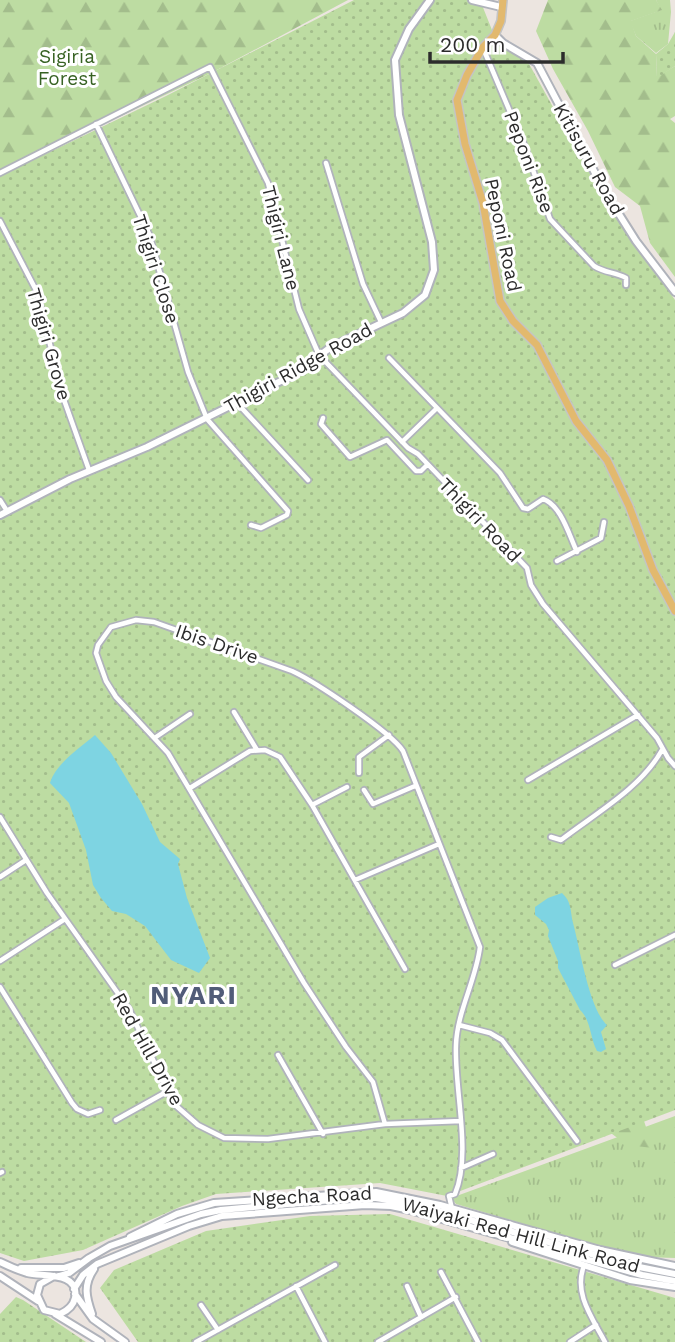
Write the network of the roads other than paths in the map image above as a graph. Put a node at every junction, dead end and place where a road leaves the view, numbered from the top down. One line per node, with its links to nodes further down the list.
1 (430, 0): 12 (street, Thigiri Ridge Road)
2 (472, 0): 3 (street)
3 (502, 3): 4 (main road)
4 (495, 35): 5 (main road, Peponi Road); 11 (street, Kitisuru Road)
5 (483, 47): 10 (street, Peponi Rise); 29 (main road, Peponi Road)
6 (96, 124): 8 (street); 13 (street, Thigiri Lane); 18 (street, Thigiri Close)
7 (326, 163): 12 (street)
8 (0, 173)
9 (0, 221): 21 (street, Thigiri Grove)
10 (626, 285)
11 (675, 292)
12 (381, 322): 13 (street, Thigiri Ridge Road)
13 (319, 355): 15 (street, Thigiri Ridge Road); 19 (street, Thigiri Road)
14 (389, 358): 16 (street)
15 (237, 402): 18 (street, Thigiri Ridge Road); 22 (street)
16 (436, 409): 19 (street); 27 (street)
17 (323, 418): 20 (street)
18 (207, 419): 21 (street, Thigiri Ridge Road); 26 (street, Thigiri Close)
19 (402, 442): 20 (street, Thigiri Road)
20 (428, 464): 32 (street, Thigiri Road)
21 (89, 470): 24 (street, Thigiri Ridge Road)
22 (309, 480)
23 (0, 500): 24 (street)
24 (4, 513)
25 (604, 522): 27 (street)
26 (251, 525)
27 (577, 552): 28 (street)
28 (557, 561)
29 (675, 611)
30 (234, 712): 36 (street)
31 (190, 714): 34 (street)
32 (638, 715): 35 (street, Thigiri Road); 39 (street)
33 (388, 735): 34 (street, Ibis Drive); 38 (street); 40 (street, Ibis Drive)
34 (156, 737): 42 (street, Ibis Drive)
35 (662, 749): 37 (street, Thigiri Road); 46 (street)
36 (257, 750): 42 (street); 44 (street)
37 (675, 766)
38 (359, 773)
39 (528, 780)
40 (415, 786): 43 (street); 47 (street, Ibis Drive)
41 (348, 787): 44 (street)
42 (190, 788): 63 (street, Ibis Drive)
43 (364, 790)
44 (312, 805): 50 (street)
45 (0, 817): 48 (street, Red Hill Drive)
46 (551, 837)
47 (439, 844): 50 (street); 57 (street, Ibis Drive)
48 (26, 860): 49 (street); 51 (street, Red Hill Drive)
49 (0, 877)
50 (355, 880): 55 (street)
51 (65, 919): 53 (street); 59 (street, Red Hill Drive)
52 (675, 935): 54 (street)
53 (0, 961)
54 (615, 965)
55 (405, 969)
56 (0, 987): 60 (street)
57 (459, 1025): 62 (street, Ibis Drive); 65 (street)
58 (278, 1055): 64 (street)
59 (168, 1091): 61 (street); 64 (street, Red Hill Drive)
60 (100, 1110)
61 (116, 1120)
62 (461, 1122): 63 (street, Red Hill Drive); 67 (street, Ibis Drive)
63 (385, 1124): 64 (street, Red Hill Drive)
64 (323, 1134)
65 (577, 1141)
66 (494, 1154): 67 (street)
67 (461, 1168): 68 (street, Ibis Drive)
68 (449, 1196): 69 (street); 70 (street)
69 (440, 1205): 70 (street, Ngecha Road); 73 (street, Ngecha Road)
70 (452, 1209): 71 (street, Ngecha Road)
71 (515, 1229): 73 (street, Waiyaki Red Hill Link Road); 79 (street, Ngecha Road); 85 (street, Waiyaki Red Hill Link Road)
72 (496, 1234): 76 (street, Waiyaki Red Hill Link Road); 78 (street); 85 (street, Waiyaki Red Hill Link Road)
73 (116, 1244): 74 (street, Waiyaki Red Hill Link Road)
74 (89, 1258): 80 (street); 84 (street, Waiyaki Red Hill Link Road)
75 (0, 1262): 80 (street)
76 (97, 1264): 90 (street, Waiyaki Red Hill Link Road); 96 (street)
77 (335, 1265): 87 (street)
78 (584, 1266): 89 (street); 97 (street)
79 (675, 1266)
80 (12, 1268): 84 (street)
81 (441, 1272): 91 (street)
82 (675, 1274): 85 (street)
83 (0, 1276): 92 (street)
84 (56, 1276): 90 (street); 92 (street)
85 (664, 1276): 86 (street)
86 (675, 1281)
87 (296, 1286): 98 (street); 102 (street)
88 (407, 1286): 95 (street)
89 (675, 1287)
90 (75, 1291): 94 (street); 96 (street)
91 (456, 1297): 95 (street); 104 (street)
92 (38, 1301): 94 (street)
93 (201, 1305): 98 (street)
94 (54, 1314): 99 (street)
95 (421, 1317): 103 (street)
96 (93, 1319): 100 (street)
97 (596, 1325): 105 (street); 106 (street)
98 (218, 1330): 101 (street)
99 (101, 1342)
100 (125, 1342)
101 (196, 1342)
102 (325, 1342)
103 (378, 1342)
104 (478, 1342)
105 (570, 1342)
106 (605, 1342)

